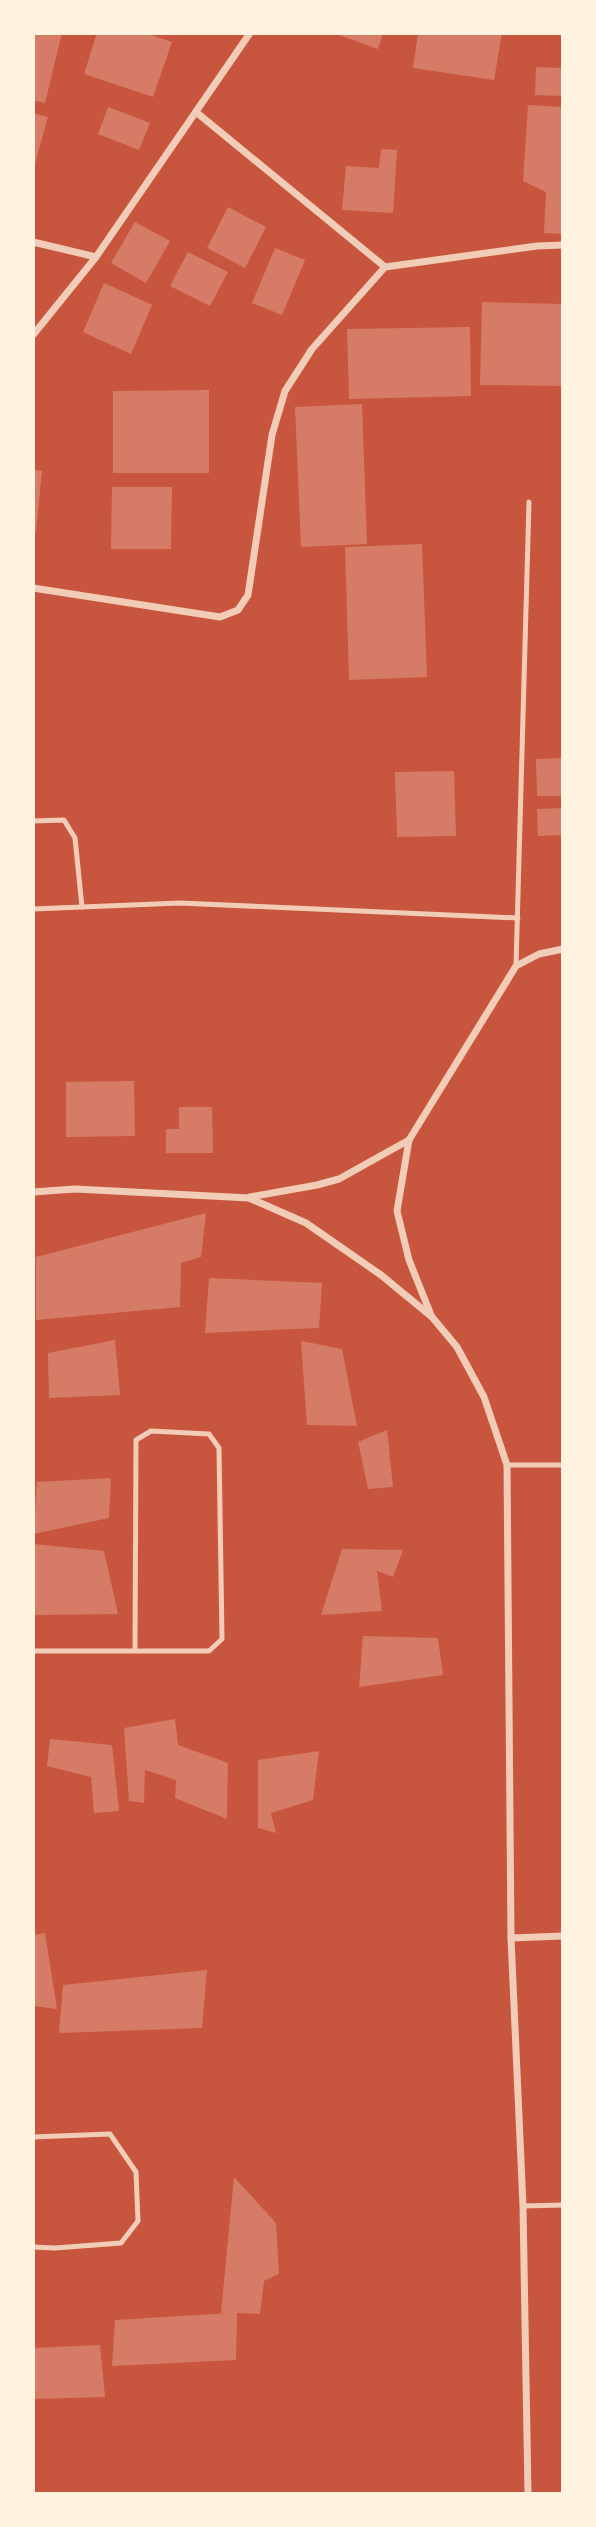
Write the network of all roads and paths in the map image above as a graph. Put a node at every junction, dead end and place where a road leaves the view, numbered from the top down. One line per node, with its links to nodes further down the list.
1 (250, 33): 2 (street)
2 (196, 112): 5 (street); 6 (street)
3 (33, 242): 5 (street)
4 (563, 246): 6 (street)
5 (96, 257): 7 (street)
6 (385, 267): 9 (street)
7 (33, 335)
8 (529, 502): 13 (lane)
9 (33, 588)
10 (33, 821): 11 (lane)
11 (82, 907): 12 (lane); 13 (lane)
12 (33, 909)
13 (518, 918): 15 (lane)
14 (563, 949): 15 (street)
15 (516, 966): 16 (street)
16 (409, 1139): 18 (street); 19 (street)
17 (33, 1192): 18 (street)
18 (248, 1198): 19 (street)
19 (432, 1317): 20 (street)
20 (507, 1465): 21 (lane); 25 (street)
21 (563, 1465)
22 (33, 1651): 23 (lane)
23 (135, 1651): 23 (lane)
24 (563, 1936): 25 (street)
25 (511, 1938): 28 (street)
26 (33, 2137): 29 (lane)
27 (563, 2205): 28 (lane)
28 (523, 2206): 30 (street)
29 (33, 2247)
30 (528, 2494)

